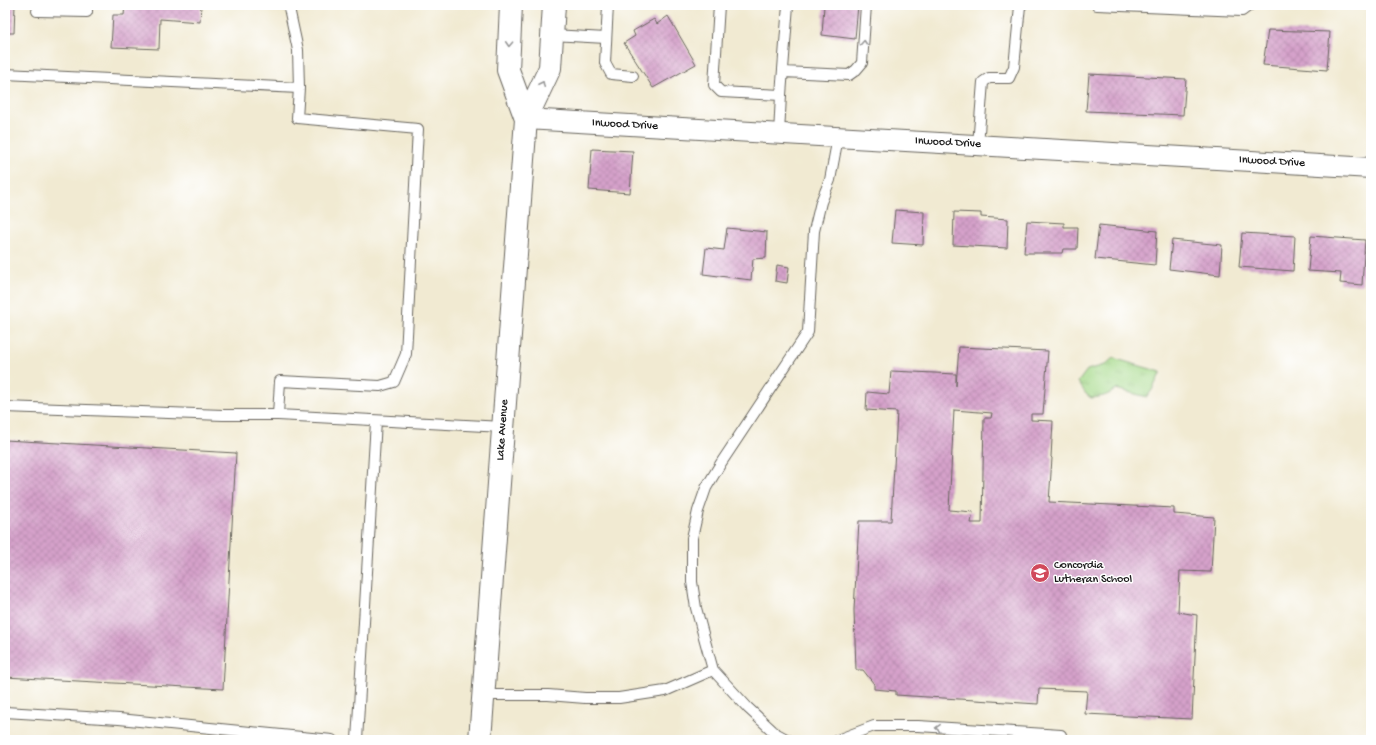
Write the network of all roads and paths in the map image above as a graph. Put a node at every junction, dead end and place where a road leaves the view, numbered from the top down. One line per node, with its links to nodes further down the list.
1 (87, 5): 12 (lane)
2 (288, 5): 18 (lane)
3 (511, 5): 20 (main road, Lake Avenue, one-way to 20)
4 (554, 5): 13 (main road, Lake Avenue)
5 (608, 5): 14 (lane)
6 (719, 5): 19 (lane)
7 (788, 5): 15 (lane)
8 (866, 5): 15 (lane, one-way to 8)
9 (1022, 5): 23 (lane)
10 (1097, 5): 11 (lane)
11 (1250, 5)
12 (37, 11)
13 (552, 35): 14 (lane); 20 (main road, Lake Avenue, one-way to 13)
14 (606, 38): 17 (lane)
15 (784, 72): 19 (lane)
16 (5, 74): 18 (lane)
17 (633, 76)
18 (299, 88): 26 (lane)
19 (781, 95): 21 (lane)
20 (526, 119): 21 (street, Inwood Drive); 28 (main road, Lake Avenue)
21 (779, 134): 22 (street, Inwood Drive)
22 (838, 137): 23 (street, Inwood Drive); 29 (lane)
23 (978, 145): 24 (street, Inwood Drive)
24 (1371, 168)
25 (5, 406): 26 (lane)
26 (278, 415): 27 (lane)
27 (376, 421): 28 (lane); 34 (lane)
28 (503, 427): 30 (main road, Lake Avenue)
29 (714, 670): 30 (lane); 36 (lane)
30 (483, 695): 35 (main road, Lake Avenue)
31 (5, 712): 33 (lane)
32 (1061, 735): 37 (lane, one-way to 37)
33 (332, 740)
34 (356, 740)
35 (480, 740)
36 (788, 740)
37 (837, 740)

